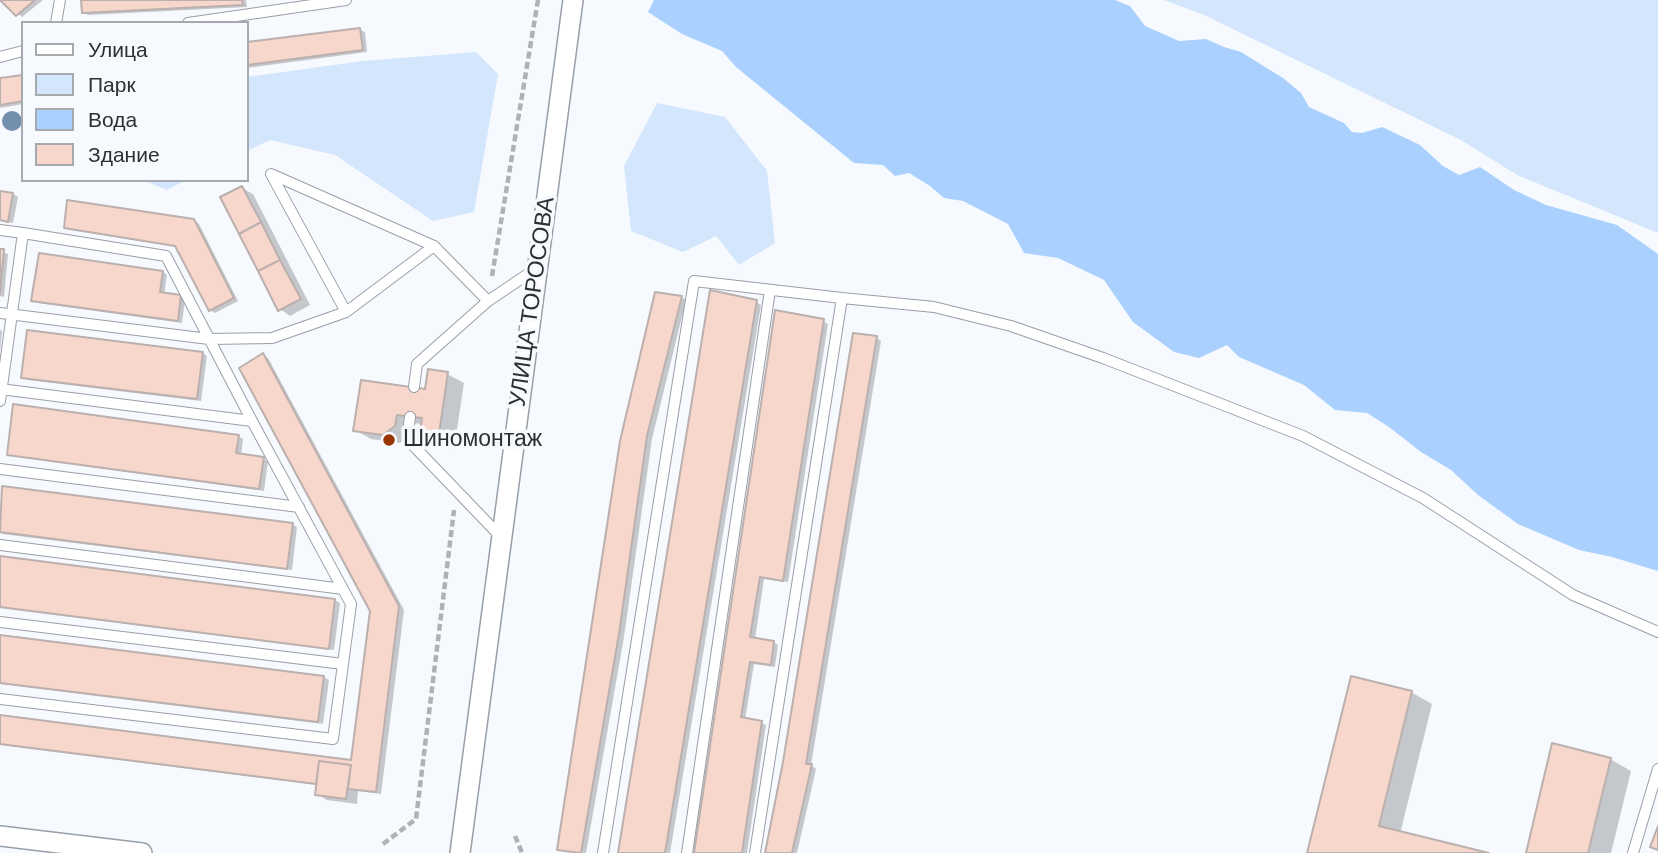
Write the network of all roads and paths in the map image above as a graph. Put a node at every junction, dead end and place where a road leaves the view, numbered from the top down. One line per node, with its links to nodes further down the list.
1 (60, 0): 5 (lane)
2 (346, 0): 6 (lane)
3 (538, 0): 15 (path)
4 (573, 0): 12 (street, УЛИЦА ТОРОСОВА)
5 (56, 21)
6 (202, 21)
7 (21, 52): 8 (lane)
8 (0, 57)
9 (0, 230): 10 (lane)
10 (23, 233): 18 (lane); 19 (lane)
11 (434, 246): 15 (lane); 17 (lane); 17 (lane)
12 (537, 268): 15 (lane); 28 (street, УЛИЦА ТОРОСОВА)
13 (770, 290): 14 (lane); 42 (lane); 43 (lane)
14 (842, 298): 32 (lane); 44 (lane)
15 (488, 301): 20 (lane)
16 (0, 313): 18 (lane)
17 (345, 313): 19 (lane)
18 (12, 314): 19 (lane); 21 (lane)
19 (209, 340): 24 (lane)
20 (414, 387)
21 (1, 389): 22 (lane); 24 (lane)
22 (0, 401)
23 (410, 416): 26 (lane)
24 (252, 421): 27 (lane)
25 (0, 469): 27 (lane)
26 (456, 491): 28 (lane); 38 (path)
27 (299, 507): 30 (lane)
28 (501, 537): 40 (street, УЛИЦА ТОРОСОВА)
29 (0, 545): 30 (lane)
30 (343, 589): 33 (lane)
31 (0, 622): 33 (lane)
32 (1658, 632)
33 (343, 664): 34 (lane)
34 (0, 699)
35 (1658, 769): 45 (lane)
36 (0, 836): 39 (street)
37 (515, 836): 41 (path)
38 (383, 844)
39 (142, 853)
40 (460, 853)
41 (522, 853)
42 (603, 853)
43 (687, 853)
44 (755, 853)
45 (1633, 853)

